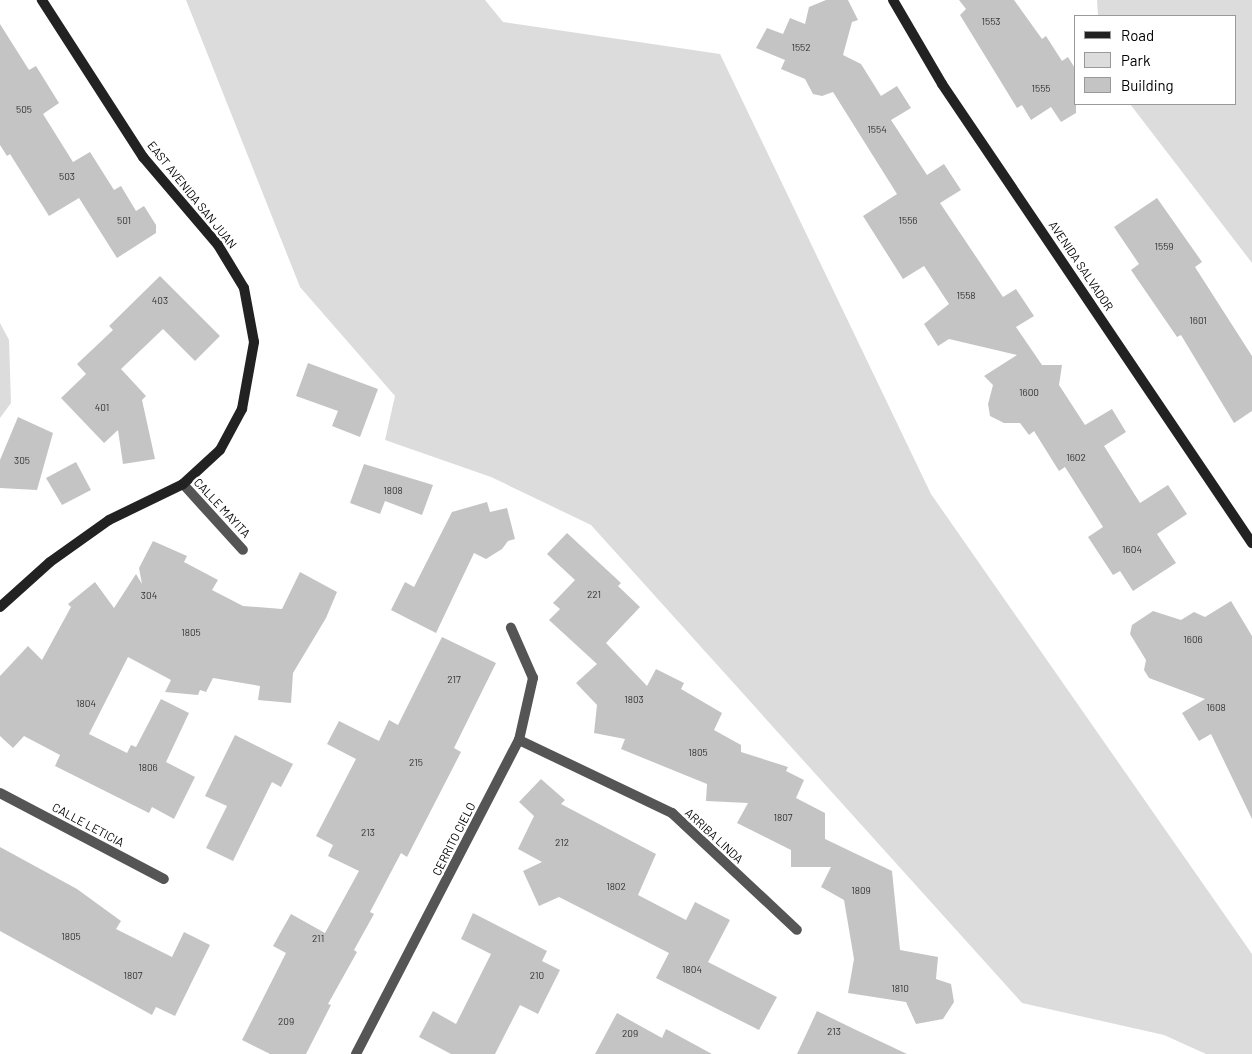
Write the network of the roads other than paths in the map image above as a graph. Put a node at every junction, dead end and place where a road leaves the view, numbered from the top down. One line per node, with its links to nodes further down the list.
1 (42, 0): 3 (street, EAST AVENIDA SAN JUAN)
2 (893, 0): 4 (street, AVENIDA SALVADOR)
3 (182, 484): 5 (street, CALLE MAYITA); 6 (street, EAST AVENIDA SAN JUAN)
4 (1252, 543)
5 (243, 550)
6 (0, 607)
7 (511, 628): 8 (street, CERRITO CIELO)
8 (519, 740): 11 (street, ARRIBA LINDA); 12 (street, CERRITO CIELO)
9 (0, 793): 10 (street, CALLE LETICIA)
10 (164, 879)
11 (797, 930)
12 (356, 1054)

